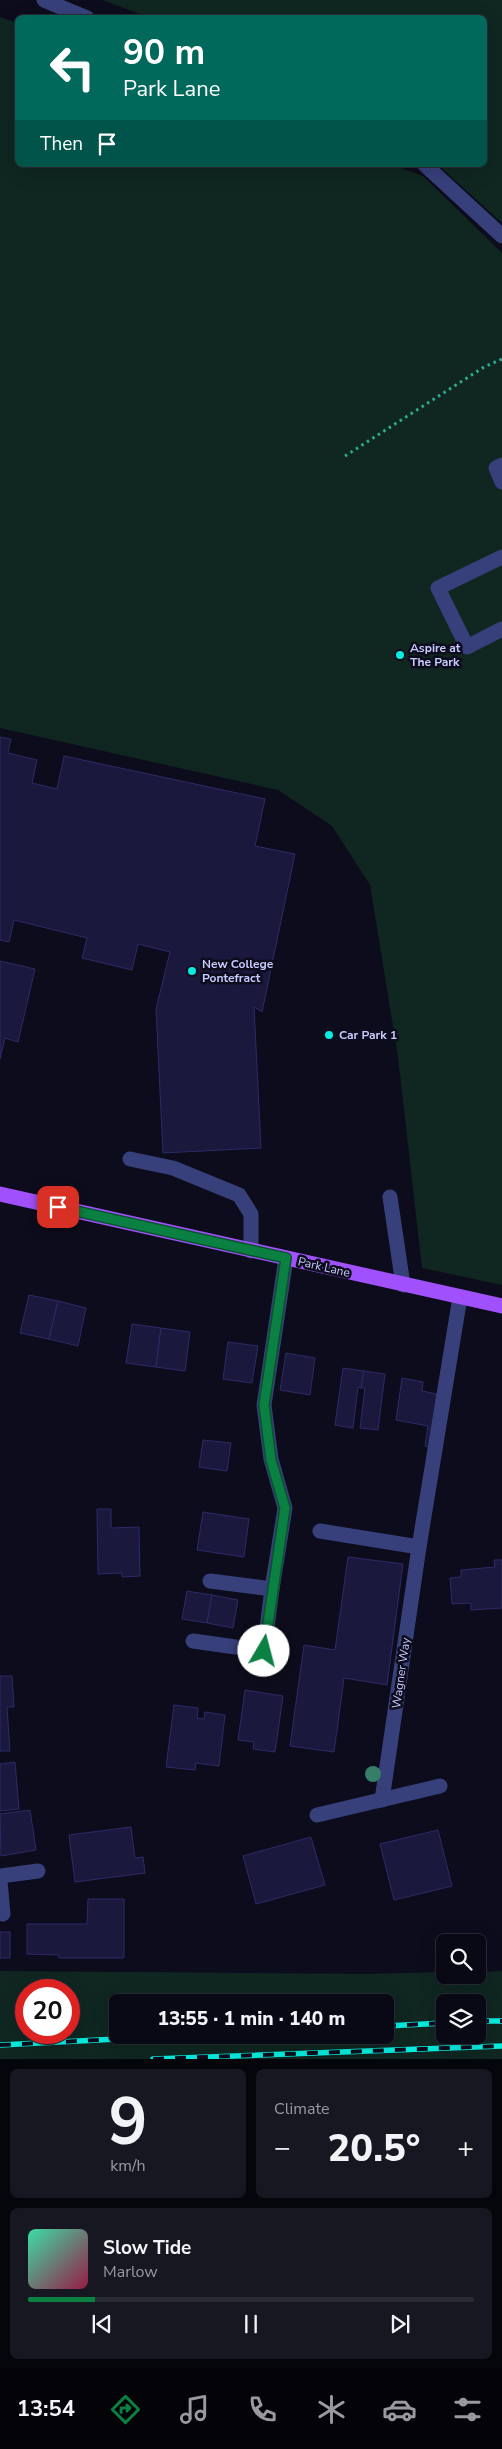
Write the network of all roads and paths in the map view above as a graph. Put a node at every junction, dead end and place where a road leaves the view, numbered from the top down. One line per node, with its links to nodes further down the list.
1 (44, 0): 2 (street)
2 (80, 15)
3 (426, 167): 4 (street)
4 (502, 236)
5 (502, 359): 6 (path)
6 (345, 456)
7 (502, 465): 8 (street)
8 (502, 482)
9 (502, 557): 10 (street)
10 (502, 629)
11 (130, 1159): 14 (street)
12 (0, 1194): 14 (main road, Park Lane)
13 (390, 1197): 16 (street)
14 (251, 1251): 15 (main road, Park Lane)
15 (286, 1258): 16 (main road, Park Lane); 22 (street)
16 (403, 1285): 17 (main road, Park Lane)
17 (460, 1297): 18 (main road, Park Lane); 20 (street, Wagner Way)
18 (502, 1306)
19 (320, 1531): 20 (street)
20 (419, 1546): 25 (street, Wagner Way)
21 (210, 1581): 22 (street)
22 (272, 1588): 23 (street)
23 (193, 1641)
24 (440, 1786): 25 (street)
25 (382, 1800): 26 (street)
26 (317, 1815)
27 (38, 1871): 28 (street)
28 (0, 1876)
29 (0, 1881): 30 (street)
30 (3, 1914)

